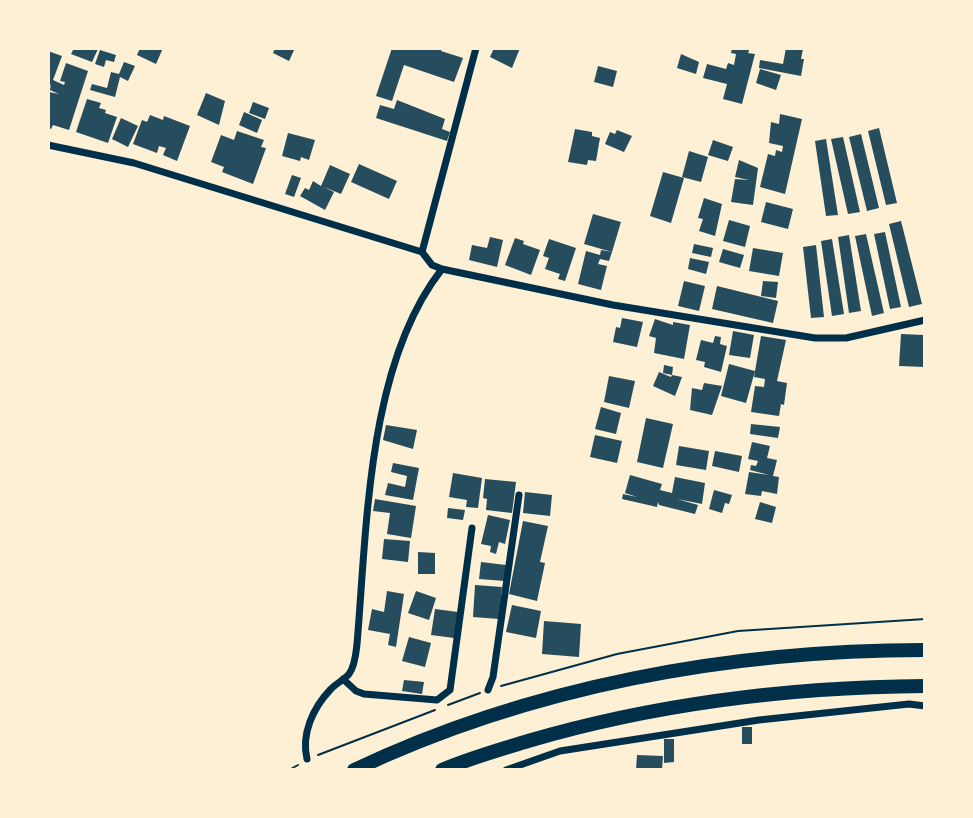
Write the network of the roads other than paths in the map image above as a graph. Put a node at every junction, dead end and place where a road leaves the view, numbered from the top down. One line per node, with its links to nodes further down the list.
1 (476, 48): 3 (street)
2 (48, 145): 3 (street)
3 (422, 252): 4 (street)
4 (442, 269): 5 (street); 9 (street)
5 (925, 320)
6 (519, 495): 11 (street)
7 (472, 528): 9 (street)
8 (925, 650): 14 (highway)
9 (343, 679): 13 (street)
10 (925, 686): 15 (highway)
11 (488, 690)
12 (925, 706): 16 (street)
13 (307, 759)
14 (354, 770)
15 (442, 770)
16 (506, 770)

